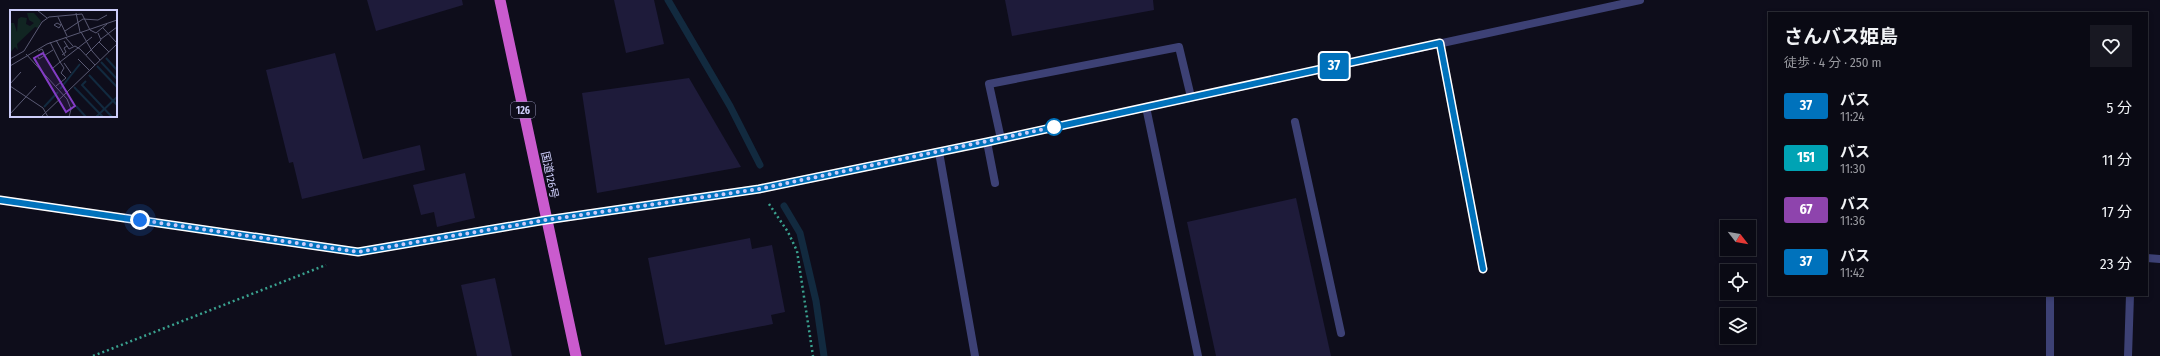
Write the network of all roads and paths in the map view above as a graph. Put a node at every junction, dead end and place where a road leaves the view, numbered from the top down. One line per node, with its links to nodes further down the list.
1 (500, 0): 13 (highway, 国道126号 / 126)
2 (1640, 0): 3 (street)
3 (1440, 43): 4 (street); 17 (street)
4 (1191, 97): 5 (street); 7 (street)
5 (1146, 107): 7 (street); 25 (street)
6 (1295, 122): 20 (street)
7 (1001, 139): 8 (street)
8 (987, 142): 9 (street); 10 (street)
9 (939, 152): 11 (street); 24 (street)
10 (995, 183)
11 (759, 189): 13 (street); 23 (path)
12 (0, 200): 13 (street)
13 (546, 220): 22 (highway, 国道126号 / 126)
14 (2148, 258): 15 (street)
15 (2160, 259)
16 (329, 264): 21 (path)
17 (1483, 269)
18 (2050, 296): 26 (street)
19 (2130, 296): 27 (street)
20 (1341, 333)
21 (93, 356)
22 (576, 356)
23 (813, 356)
24 (975, 356)
25 (1198, 356)
26 (2050, 356)
27 (2128, 356)

